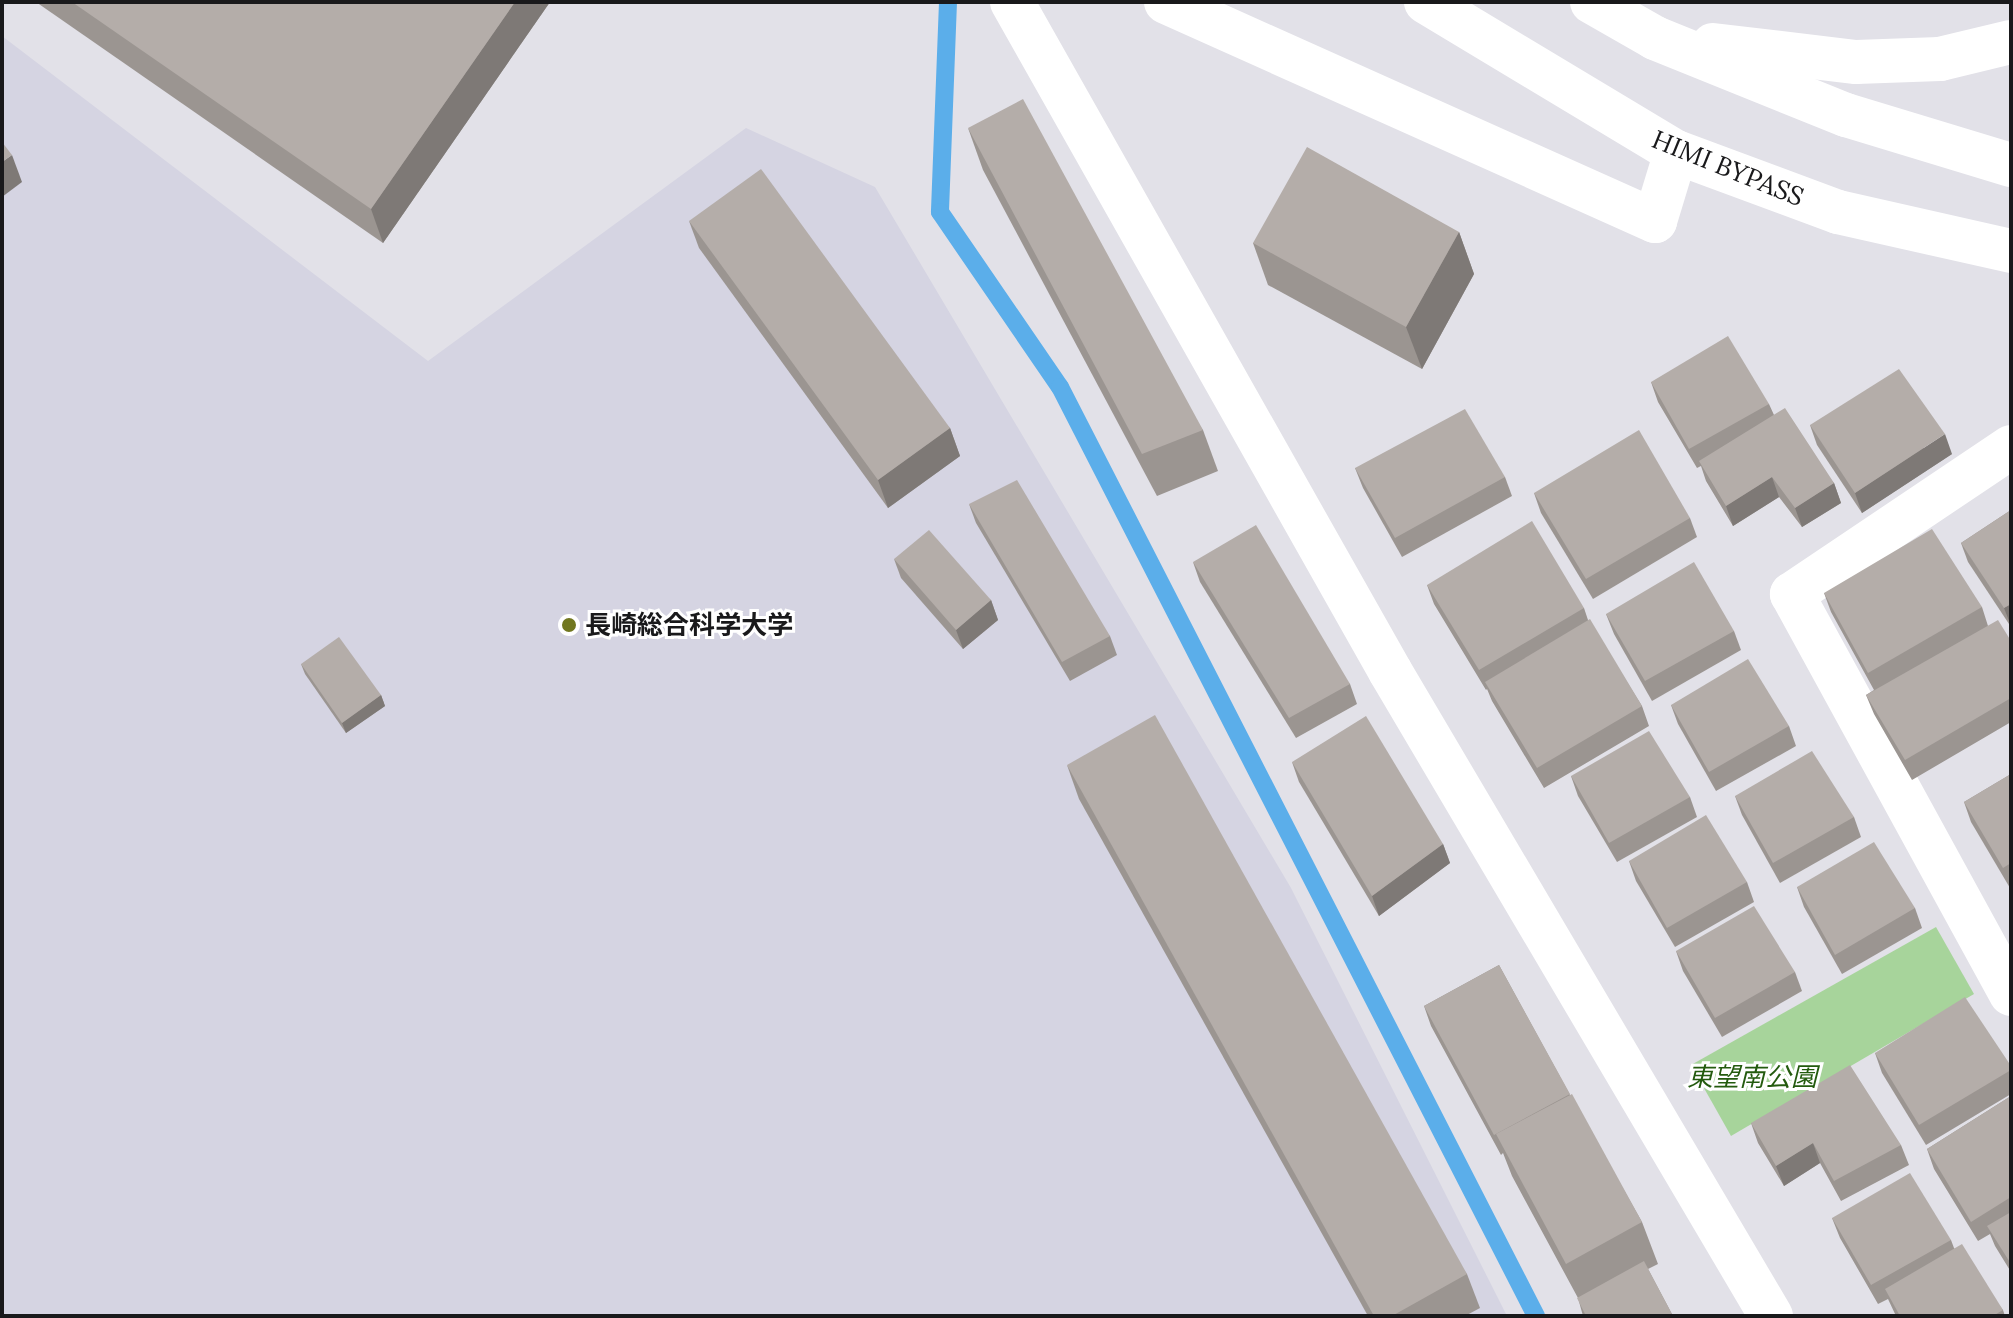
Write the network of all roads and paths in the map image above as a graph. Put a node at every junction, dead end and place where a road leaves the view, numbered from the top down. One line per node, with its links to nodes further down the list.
1 (1012, 2): 12 (main road)
2 (1166, 2): 7 (main road)
3 (1426, 2): 7 (main road, HIMI BYPASS)
4 (1592, 2): 5 (main road)
5 (1655, 38): 6 (main road); 8 (main road)
6 (2011, 42)
7 (1676, 152): 9 (main road, HIMI BYPASS)
8 (2011, 165)
9 (2011, 251)
10 (2011, 447): 11 (main road)
11 (2011, 994)
12 (1771, 1316)

